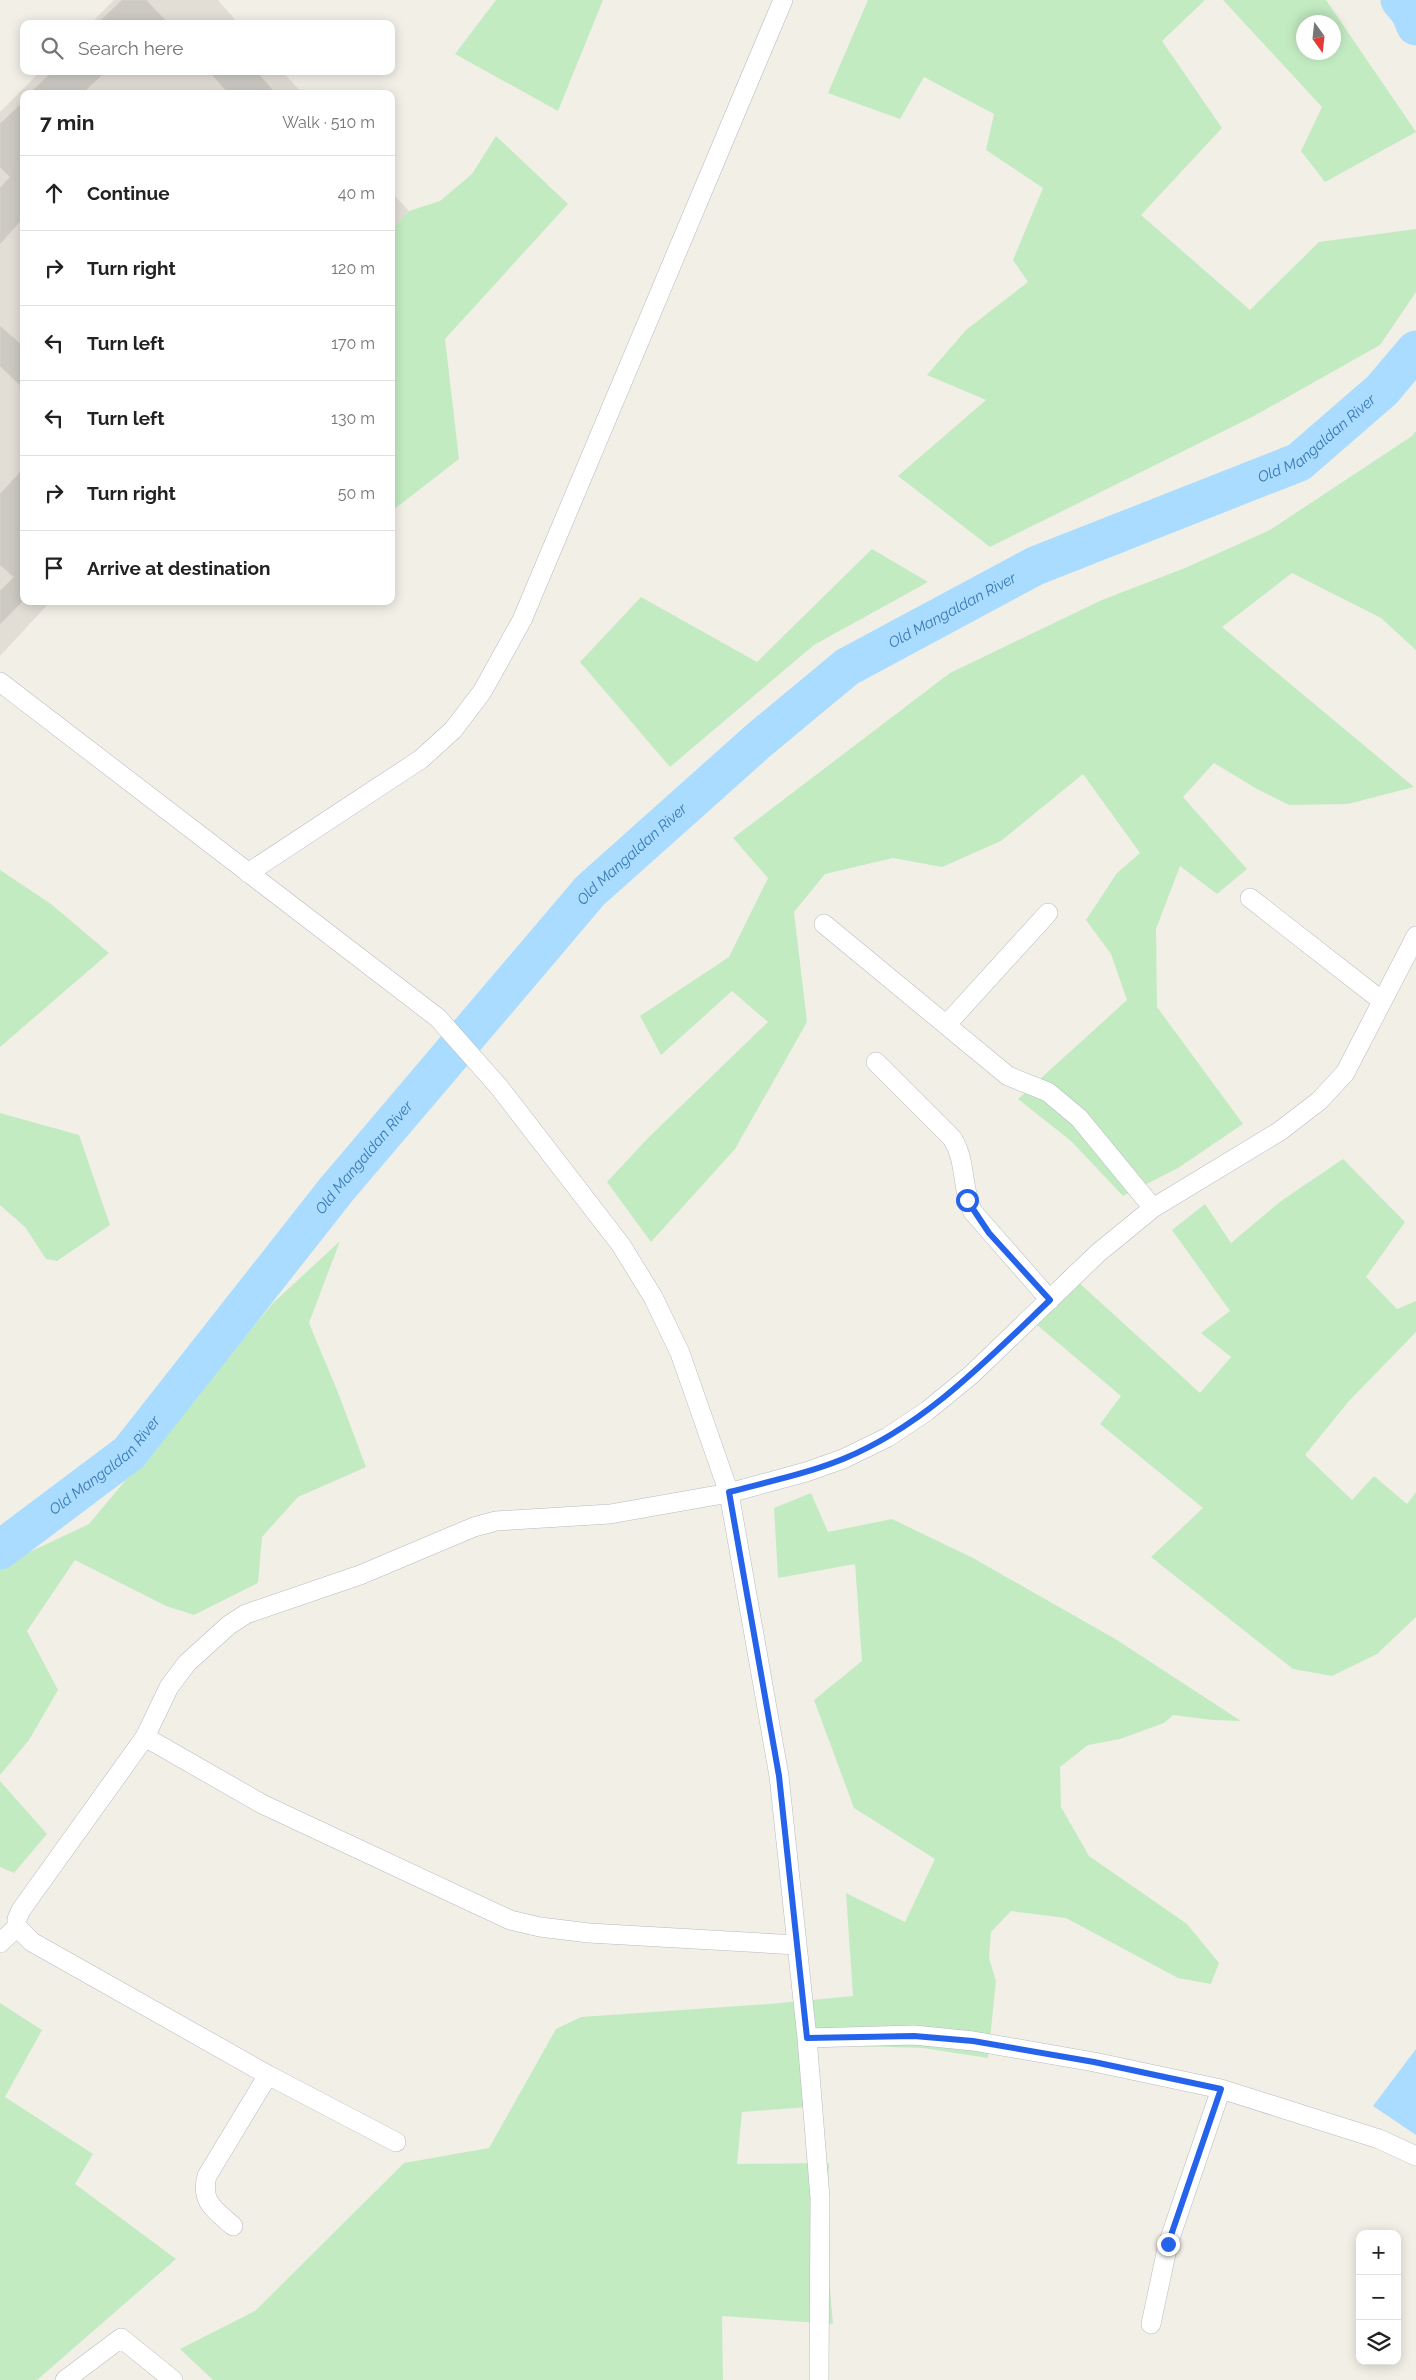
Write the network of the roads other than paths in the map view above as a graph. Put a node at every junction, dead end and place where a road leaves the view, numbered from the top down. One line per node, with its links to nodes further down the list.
1 (783, 0): 3 (street)
2 (0, 682): 3 (street)
3 (248, 873): 13 (street)
4 (1250, 898): 8 (street)
5 (1048, 914): 9 (street)
6 (824, 924): 9 (street)
7 (1416, 936): 8 (street)
8 (1382, 1001): 11 (street)
9 (946, 1024): 11 (street)
10 (876, 1062): 12 (street)
11 (1153, 1208): 12 (street)
12 (1050, 1300): 13 (street)
13 (729, 1492): 14 (street); 17 (street)
14 (145, 1737): 15 (street); 17 (street)
15 (17, 1927): 16 (street); 19 (street)
16 (0, 1943)
17 (797, 1945): 18 (street)
18 (807, 2038): 20 (street); 27 (street)
19 (268, 2075): 21 (street); 23 (street)
20 (1221, 2089): 22 (street); 24 (street)
21 (396, 2142)
22 (1416, 2156)
23 (232, 2226)
24 (1151, 2324)
25 (65, 2380): 26 (street)
26 (173, 2380)
27 (819, 2380)

